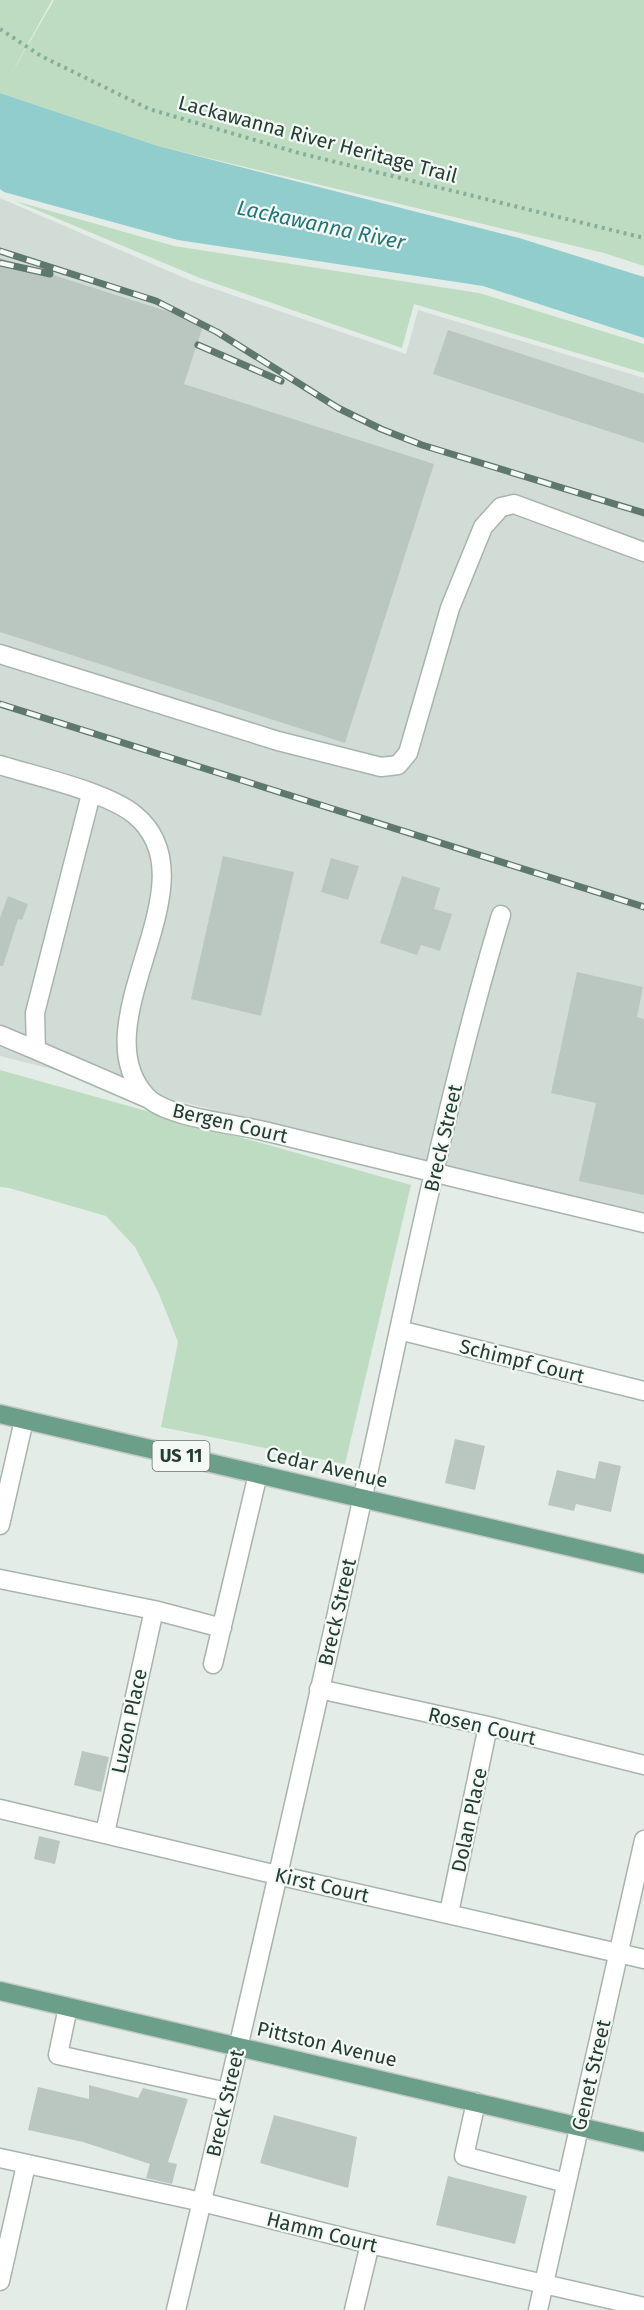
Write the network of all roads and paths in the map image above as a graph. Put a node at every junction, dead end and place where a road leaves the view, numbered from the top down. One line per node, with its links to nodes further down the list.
1 (0, 29): 2 (path, Lackawanna River Heritage Trail)
2 (644, 238)
3 (644, 552): 4 (street)
4 (0, 654)
5 (0, 765): 6 (street, Bergen Court)
6 (92, 794): 9 (street); 10 (street, Bergen Court)
7 (501, 915): 11 (street, Breck Street)
8 (0, 1035): 9 (street)
9 (36, 1050): 10 (street)
10 (147, 1098): 11 (street, Bergen Court)
11 (434, 1173): 12 (street, Bergen Court); 13 (street, Breck Street)
12 (644, 1223)
13 (399, 1330): 14 (street, Schimpf Court); 18 (street, Breck Street)
14 (644, 1391)
15 (0, 1414): 16 (main road, Cedar Avenue / US 11)
16 (24, 1420): 17 (main road, Cedar Avenue / US 11); 19 (street)
17 (258, 1474): 18 (main road, Cedar Avenue / US 11); 23 (street)
18 (362, 1498): 20 (main road, Cedar Avenue / US 11); 25 (street, Breck Street)
19 (0, 1526)
20 (644, 1563)
21 (0, 1579): 22 (street)
22 (154, 1610): 23 (street); 29 (street, Luzon Place)
23 (222, 1628): 24 (street)
24 (213, 1664)
25 (319, 1689): 26 (street, Rosen Court); 31 (street, Breck Street)
26 (488, 1726): 27 (street, Rosen Court); 32 (street, Dolan Place)
27 (644, 1765)
28 (0, 1809): 29 (street, Kirst Court)
29 (105, 1833): 31 (street, Kirst Court)
30 (644, 1840): 33 (street, Genet Street)
31 (277, 1875): 32 (street, Kirst Court); 37 (street, Breck Street)
32 (449, 1913): 33 (street, Kirst Court)
33 (618, 1953): 34 (street, Kirst Court); 40 (street, Genet Street)
34 (644, 1959)
35 (0, 1991): 36 (main road, Pittston Avenue)
36 (68, 2007): 37 (main road, Pittston Avenue); 38 (street)
37 (238, 2047): 38 (street, Breck Street); 39 (main road, Pittston Avenue)
38 (227, 2092): 45 (street, Breck Street)
39 (476, 2102): 40 (main road, Pittston Avenue); 44 (street)
40 (579, 2127): 41 (main road, Pittston Avenue); 44 (street, Genet Street)
41 (644, 2142)
42 (0, 2158): 43 (street, Hamm Court)
43 (26, 2165): 45 (street, Hamm Court); 47 (street)
44 (566, 2183): 48 (street, Genet Street)
45 (202, 2202): 46 (street, Hamm Court); 50 (street, Breck Street)
46 (370, 2244): 48 (street, Hamm Court); 51 (street)
47 (0, 2281)
48 (544, 2283): 49 (street, Hamm Court); 52 (street, Genet Street)
49 (644, 2307)
50 (176, 2310)
51 (354, 2310)
52 (538, 2310)

